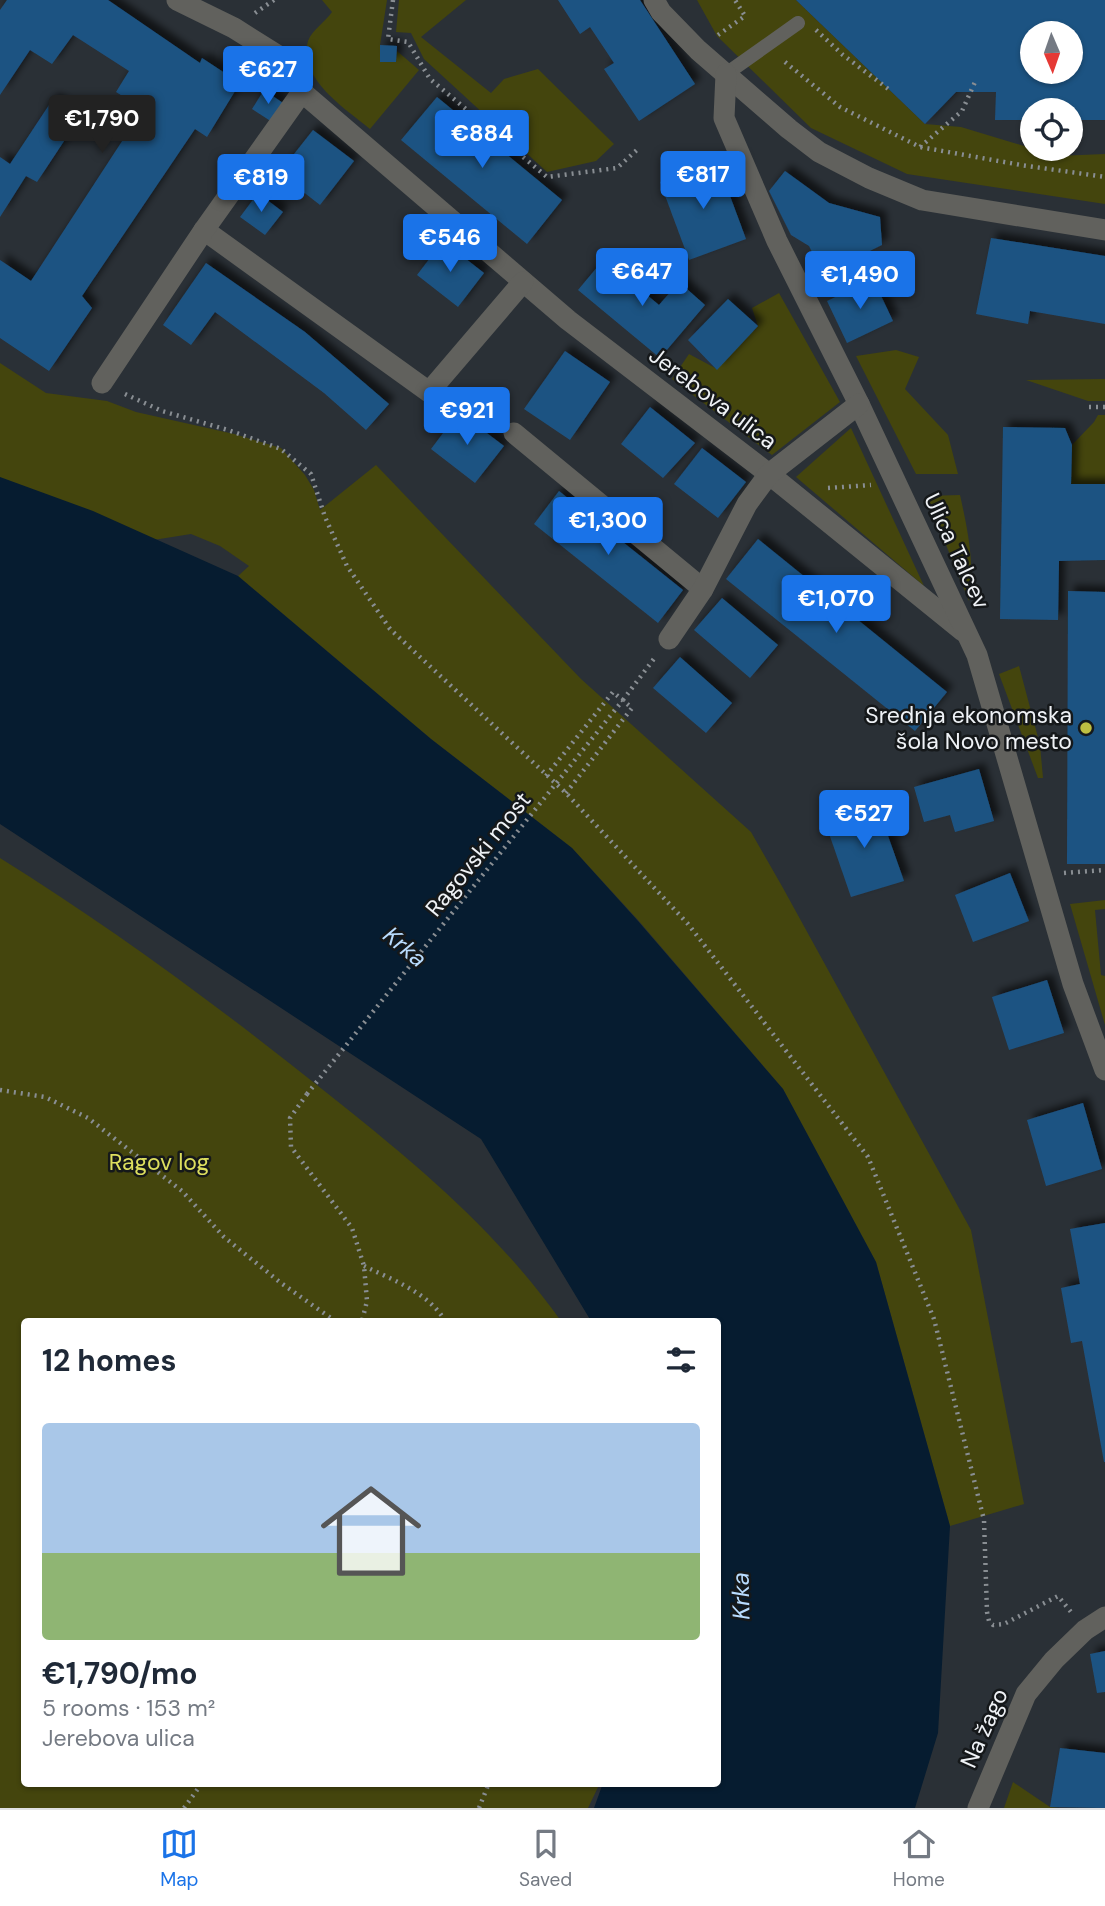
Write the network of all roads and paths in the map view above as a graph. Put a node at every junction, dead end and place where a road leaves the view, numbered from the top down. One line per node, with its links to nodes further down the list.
1 (177, 0): 11 (street, Jerebova ulica)
2 (393, 0): 14 (path)
3 (654, 0): 9 (street)
4 (735, 0): 7 (path)
5 (798, 23): 9 (lane)
6 (813, 27): 12 (path)
7 (717, 36)
8 (785, 62): 13 (path)
9 (726, 74): 17 (street); 20 (street, Ulica Talcev)
10 (975, 82): 13 (path)
11 (302, 92): 16 (street); 18 (street, Jerebova ulica)
12 (891, 92)
13 (920, 146): 15 (path)
14 (638, 149)
15 (1105, 177)
16 (204, 230): 18 (street); 19 (street)
17 (1105, 230)
18 (523, 282): 24 (street, Jerebova ulica)
19 (102, 383): 31 (path)
20 (859, 404): 24 (street); 28 (street, Ulica Talcev)
21 (1089, 407): 22 (path)
22 (1105, 407)
23 (514, 433): 27 (street)
24 (769, 474): 27 (street); 28 (street, Jerebova ulica)
25 (883, 485): 26 (path)
26 (822, 488)
27 (703, 589): 29 (street)
28 (967, 635): 34 (street, Ulica Talcev)
29 (669, 639): 30 (path, Ragovski most)
30 (623, 700): 31 (path); 32 (path); 37 (path, Ragovski most, bridge)
31 (546, 776): 32 (path)
32 (566, 793): 42 (path)
33 (1105, 870): 34 (path)
34 (1041, 874): 35 (street, Ulica Talcev)
35 (1105, 1070)
36 (0, 1090): 38 (path)
37 (364, 1266): 39 (path, Ragovski most); 40 (path)
38 (331, 1318)
39 (363, 1318)
40 (443, 1318)
41 (1105, 1616): 42 (street, Na žago)
42 (1085, 1630): 47 (street, Na žago)
43 (199, 1787): 45 (path)
44 (487, 1787): 46 (path)
45 (184, 1808)
46 (479, 1808)
47 (978, 1808)

